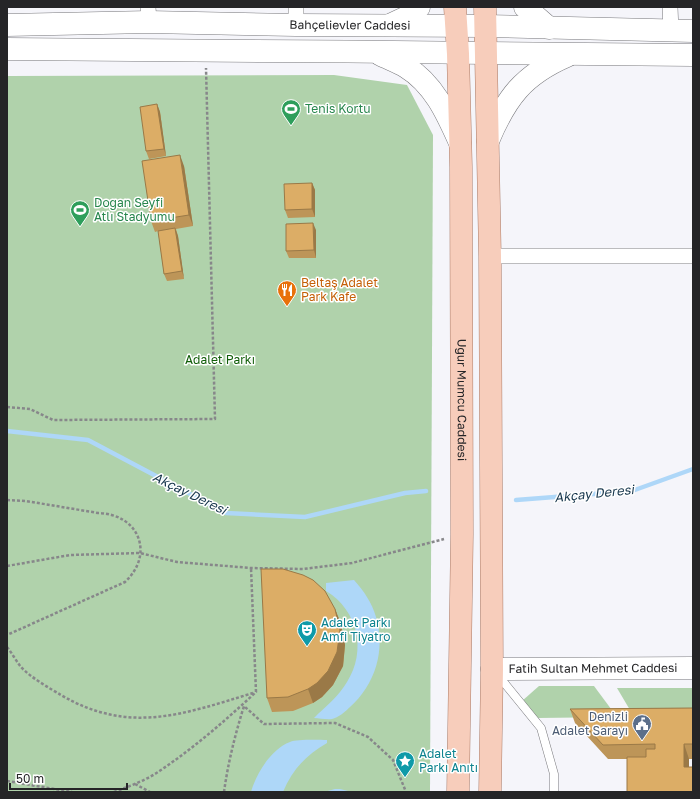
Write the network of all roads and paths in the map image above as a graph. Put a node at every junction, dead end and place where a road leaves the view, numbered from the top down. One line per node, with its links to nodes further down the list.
1 (419, 7): 9 (street)
2 (525, 7): 10 (street)
3 (670, 7): 11 (street)
4 (148, 14): 5 (street, Bahçelievler Caddesi); 8 (street, Bahçelievler Caddesi)
5 (296, 16): 9 (street, Bahçelievler Caddesi)
6 (486, 16): 7 (street, Bahçelievler Caddesi); 10 (street, Bahçelievler Caddesi); 16 (main road)
7 (456, 17): 9 (street, Bahçelievler Caddesi); 17 (main road, Uğur Mumcu Caddesi)
8 (7, 25)
9 (389, 26)
10 (549, 28): 11 (street, Bahçelievler Caddesi)
11 (671, 31): 12 (street, Bahçelievler Caddesi)
12 (693, 31)
13 (7, 49): 14 (street)
14 (206, 50): 15 (street); 24 (path)
15 (376, 52): 17 (street); 21 (street)
16 (487, 53): 17 (street); 18 (street); 20 (main road)
17 (458, 54): 21 (main road, Uğur Mumcu Caddesi)
18 (572, 54): 19 (street); 20 (street)
19 (693, 56)
20 (488, 141): 22 (main road)
21 (460, 143): 26 (main road, Uğur Mumcu Caddesi)
22 (490, 256): 23 (street); 33 (main road)
23 (693, 256)
24 (7, 407)
25 (7, 500): 27 (path)
26 (462, 534): 29 (path); 42 (main road, Uğur Mumcu Caddesi)
27 (140, 553): 28 (path); 29 (path); 30 (path)
28 (7, 566)
29 (251, 568): 34 (path)
30 (7, 635)
31 (7, 647): 34 (path)
32 (693, 668): 33 (street, Fatih Sultan Mehmet Caddesi)
33 (492, 669): 43 (main road); 44 (lane)
34 (256, 692): 36 (path)
35 (7, 782): 37 (path)
36 (134, 784): 38 (path); 39 (path)
37 (72, 792)
38 (114, 792)
39 (150, 792)
40 (224, 792): 41 (path)
41 (406, 792)
42 (458, 792)
43 (490, 792)
44 (554, 792)

